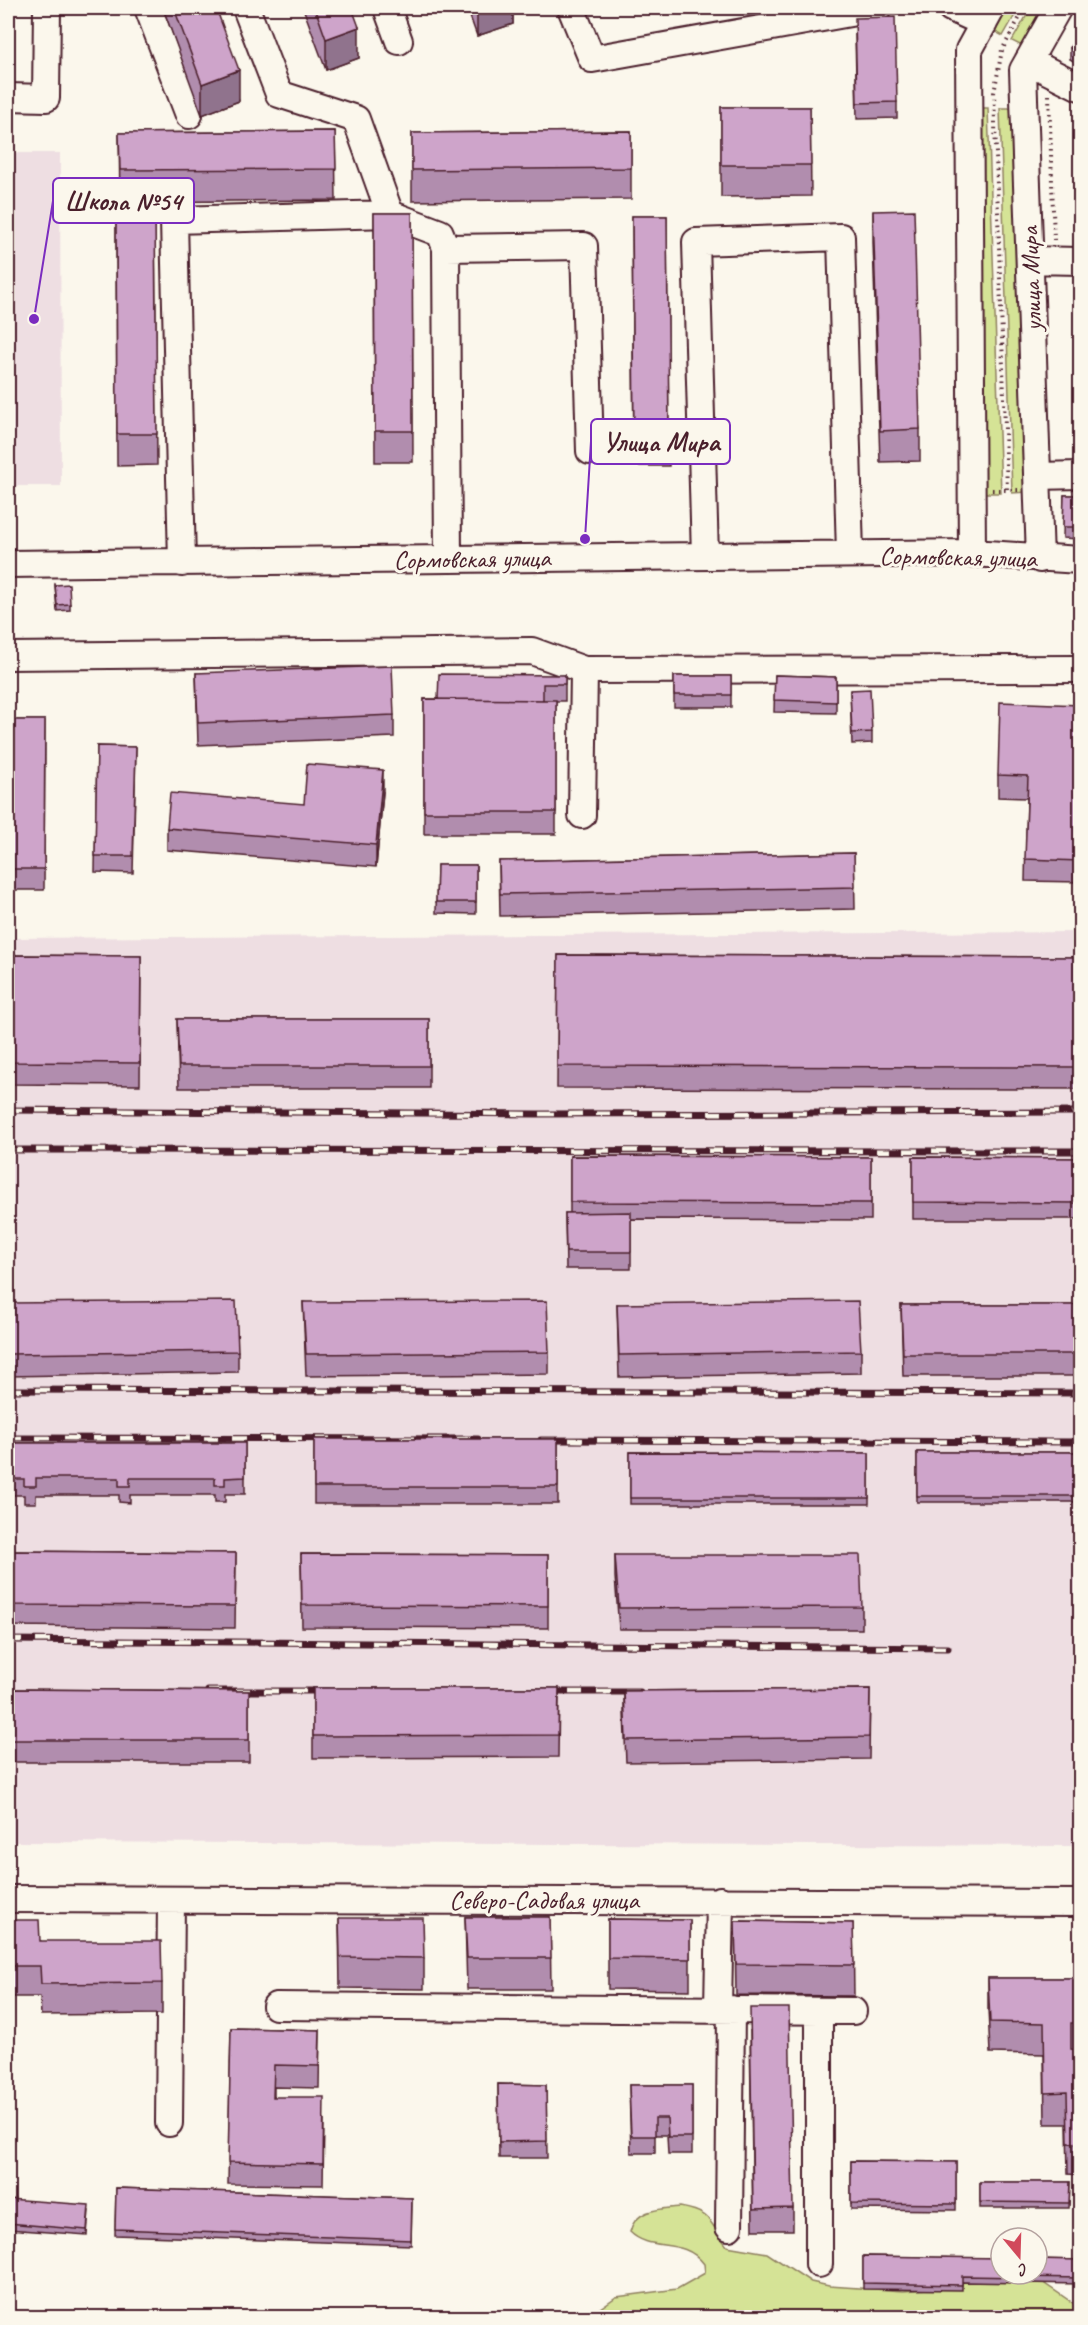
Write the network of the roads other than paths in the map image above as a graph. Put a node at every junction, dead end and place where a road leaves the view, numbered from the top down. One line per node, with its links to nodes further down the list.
1 (46, 8): 13 (street)
2 (148, 8): 14 (street)
3 (246, 8): 15 (street)
4 (387, 8): 10 (street)
5 (571, 8): 6 (street)
6 (878, 8)
7 (951, 8): 9 (street)
8 (1058, 8): 11 (street, улица Мира)
9 (988, 15): 22 (street)
10 (399, 41)
11 (1028, 61): 12 (street); 17 (street, улица Мира)
12 (1080, 87)
13 (8, 97)
14 (189, 115)
15 (390, 214): 16 (street); 28 (street)
16 (446, 248): 19 (street); 25 (street)
17 (1030, 260): 18 (street); 21 (street, улица Мира)
18 (1080, 261)
19 (590, 451)
20 (1080, 475): 21 (street)
21 (1033, 483): 26 (street, улица Мира)
22 (972, 553): 23 (street, Сормовская улица); 26 (street, Сормовская улица)
23 (850, 554): 24 (street, Сормовская улица); 24 (street)
24 (705, 556): 25 (street, Сормовская улица)
25 (448, 559): 28 (street, Сормовская улица)
26 (1040, 559): 27 (street, Сормовская улица)
27 (1080, 560)
28 (182, 563): 29 (street, Сормовская улица)
29 (8, 564)
30 (8, 656): 32 (street)
31 (1080, 669): 32 (street)
32 (584, 670): 33 (street)
33 (582, 815)
34 (8, 1899): 35 (street, Северо-Садовая улица)
35 (171, 1900): 36 (street, Северо-Садовая улица); 42 (street)
36 (720, 1900): 37 (street, Северо-Садовая улица); 39 (street)
37 (1080, 1902)
38 (276, 2006): 39 (street)
39 (724, 2009): 40 (street); 43 (street)
40 (819, 2011): 41 (street); 44 (street)
41 (853, 2011)
42 (169, 2123)
43 (729, 2227)
44 (819, 2264)

